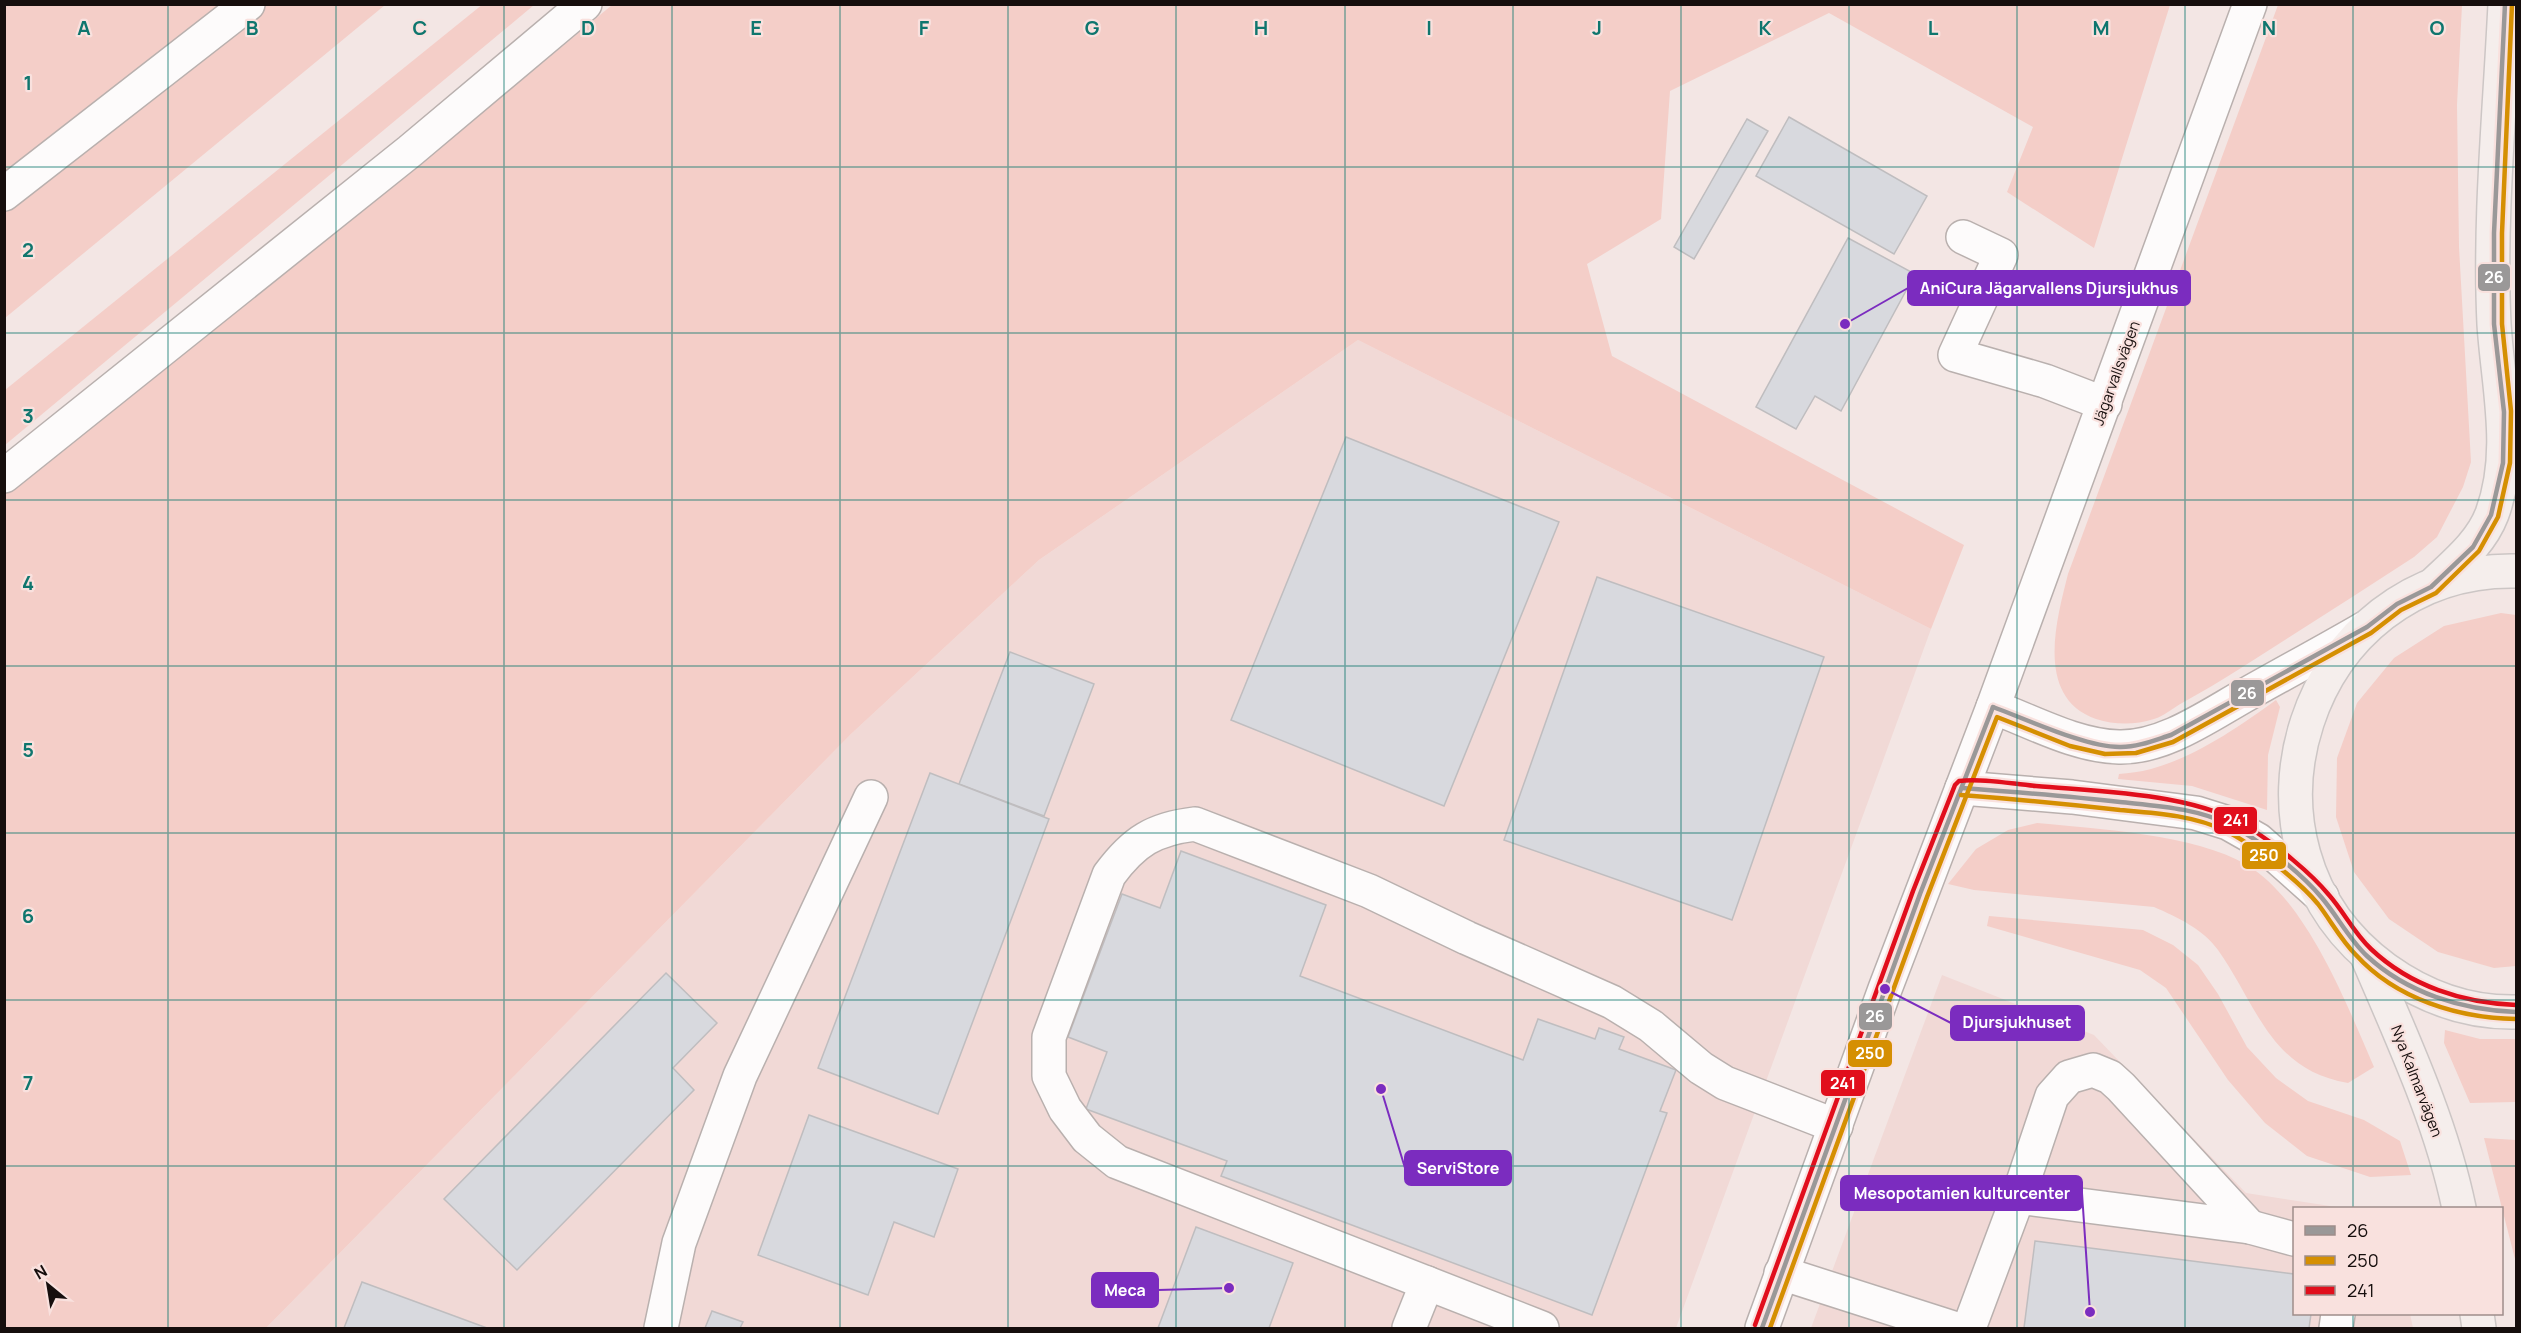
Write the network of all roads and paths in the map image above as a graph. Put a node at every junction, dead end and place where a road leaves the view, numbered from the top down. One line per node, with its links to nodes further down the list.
1 (248, 4): 5 (street)
2 (585, 4): 8 (street)
3 (2250, 4): 7 (street, Jägarvallsvägen)
4 (2505, 4): 10 (main road)
5 (4, 194)
6 (1963, 237): 7 (street)
7 (2105, 404): 12 (street, Jägarvallsvägen)
8 (4, 476)
9 (2517, 571): 10 (main road)
10 (2431, 587): 11 (main road)
11 (2367, 627): 12 (street); 15 (main road)
12 (1993, 707): 13 (street, Jägarvallsvägen)
13 (1962, 788): 15 (street); 18 (street, Jägarvallsvägen)
14 (871, 797): 25 (street)
15 (2322, 897): 16 (main road)
16 (2367, 956): 17 (main road); 20 (main road, Nya Kalmarvägen)
17 (2517, 1012)
18 (1836, 1126): 23 (street, Jägarvallsvägen); 24 (street)
19 (2018, 1197): 21 (street); 21 (street); 30 (street)
20 (2458, 1207)
21 (2250, 1227): 22 (street)
22 (2293, 1238)
23 (1781, 1273): 28 (street, Jägarvallsvägen); 29 (street)
24 (1427, 1283): 26 (street); 27 (street)
25 (661, 1329)
26 (1409, 1329)
27 (1542, 1329)
28 (1762, 1329)
29 (1953, 1329)
30 (1969, 1329)

